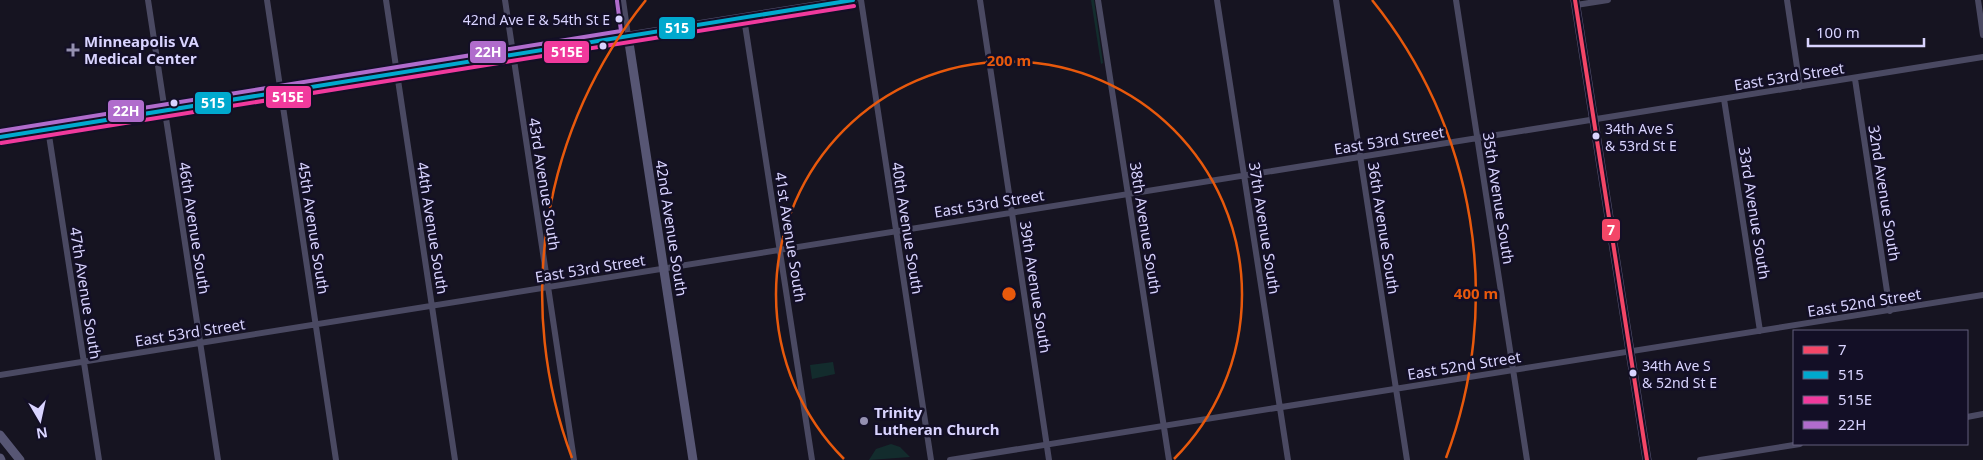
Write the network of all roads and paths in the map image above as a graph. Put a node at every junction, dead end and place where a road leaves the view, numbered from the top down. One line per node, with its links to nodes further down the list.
1 (148, 0): 27 (street, 46th Avenue South)
2 (267, 0): 25 (street, 45th Avenue South)
3 (386, 0): 22 (street, 44th Avenue South)
4 (505, 0): 20 (street, 43rd Avenue South)
5 (624, 0): 19 (street, 42nd Avenue South)
6 (854, 0): 17 (street)
7 (861, 0): 36 (street, 40th Avenue South)
8 (980, 0): 35 (street, 39th Avenue South)
9 (1098, 0): 34 (street, 38th Avenue South)
10 (1217, 0): 33 (street, 37th Avenue South)
11 (1336, 0): 32 (street, 36th Avenue South)
12 (1456, 0): 31 (street, 35th Avenue South)
13 (1608, 0): 16 (street)
14 (1787, 0): 24 (street)
15 (1978, 0): 18 (street)
16 (1576, 3): 28 (street)
17 (744, 18): 19 (street); 37 (street, 41st Avenue South)
18 (1983, 35)
19 (628, 36): 20 (street); 38 (street, 42nd Avenue South)
20 (512, 55): 22 (street); 39 (street, 43rd Avenue South)
21 (1983, 57): 23 (street, East 53rd Street)
22 (397, 73): 25 (street); 41 (street, 44th Avenue South)
23 (1855, 79): 24 (street, East 53rd Street); 42 (street, 32nd Avenue South)
24 (1800, 87): 26 (street, East 53rd Street)
25 (281, 92): 27 (street); 43 (street, 45th Avenue South)
26 (1724, 99): 28 (street, East 53rd Street); 44 (street, 33rd Avenue South)
27 (165, 110): 29 (street); 45 (street, 46th Avenue South)
28 (1593, 120): 31 (street, East 53rd Street); 46 (street)
29 (48, 129): 30 (street); 47 (street, 47th Avenue South)
30 (0, 138)
31 (1477, 139): 32 (street, East 53rd Street); 48 (street, 35th Avenue South)
32 (1360, 158): 33 (street, East 53rd Street); 50 (street, 36th Avenue South)
33 (1244, 175): 34 (street, East 53rd Street); 51 (street, 37th Avenue South)
34 (1128, 193): 35 (street, East 53rd Street); 54 (street, 38th Avenue South)
35 (1012, 212): 36 (street, East 53rd Street); 56 (street, 39th Avenue South)
36 (896, 231): 37 (street, East 53rd Street); 66 (street, 40th Avenue South)
37 (780, 249): 38 (street, East 53rd Street); 65 (street, 41st Avenue South)
38 (664, 268): 39 (street, East 53rd Street); 64 (street, 42nd Avenue South)
39 (548, 287): 41 (street, East 53rd Street); 63 (street, 43rd Avenue South)
40 (1983, 295): 42 (street, East 52nd Street)
41 (432, 305): 43 (street, East 53rd Street); 62 (street, 44th Avenue South)
42 (1890, 311): 44 (street, East 52nd Street)
43 (316, 324): 45 (street, East 53rd Street); 61 (street, 45th Avenue South)
44 (1760, 331): 46 (street, East 52nd Street)
45 (200, 343): 47 (street, East 53rd Street); 60 (street, 46th Avenue South)
46 (1628, 352): 48 (street, East 52nd Street); 73 (street)
47 (84, 362): 49 (street, East 53rd Street); 59 (street, 47th Avenue South)
48 (1513, 370): 50 (street, East 52nd Street); 72 (street, 35th Avenue South)
49 (0, 375)
50 (1396, 388): 51 (street, East 52nd Street); 71 (street, 36th Avenue South)
51 (1280, 407): 54 (street, East 52nd Street); 70 (street, 37th Avenue South)
52 (1983, 414): 53 (street)
53 (1968, 417)
54 (1164, 426): 56 (street, East 52nd Street); 69 (street, 38th Avenue South)
55 (0, 435): 58 (street)
56 (1048, 444): 67 (street, East 52nd Street); 68 (street, 39th Avenue South)
57 (1794, 445): 74 (street)
58 (20, 460)
59 (99, 460)
60 (218, 460)
61 (336, 460)
62 (455, 460)
63 (574, 460)
64 (693, 460)
65 (812, 460)
66 (931, 460)
67 (950, 460)
68 (1049, 460)
69 (1169, 460)
70 (1288, 460)
71 (1407, 460)
72 (1527, 460)
73 (1646, 460)
74 (1700, 460)

